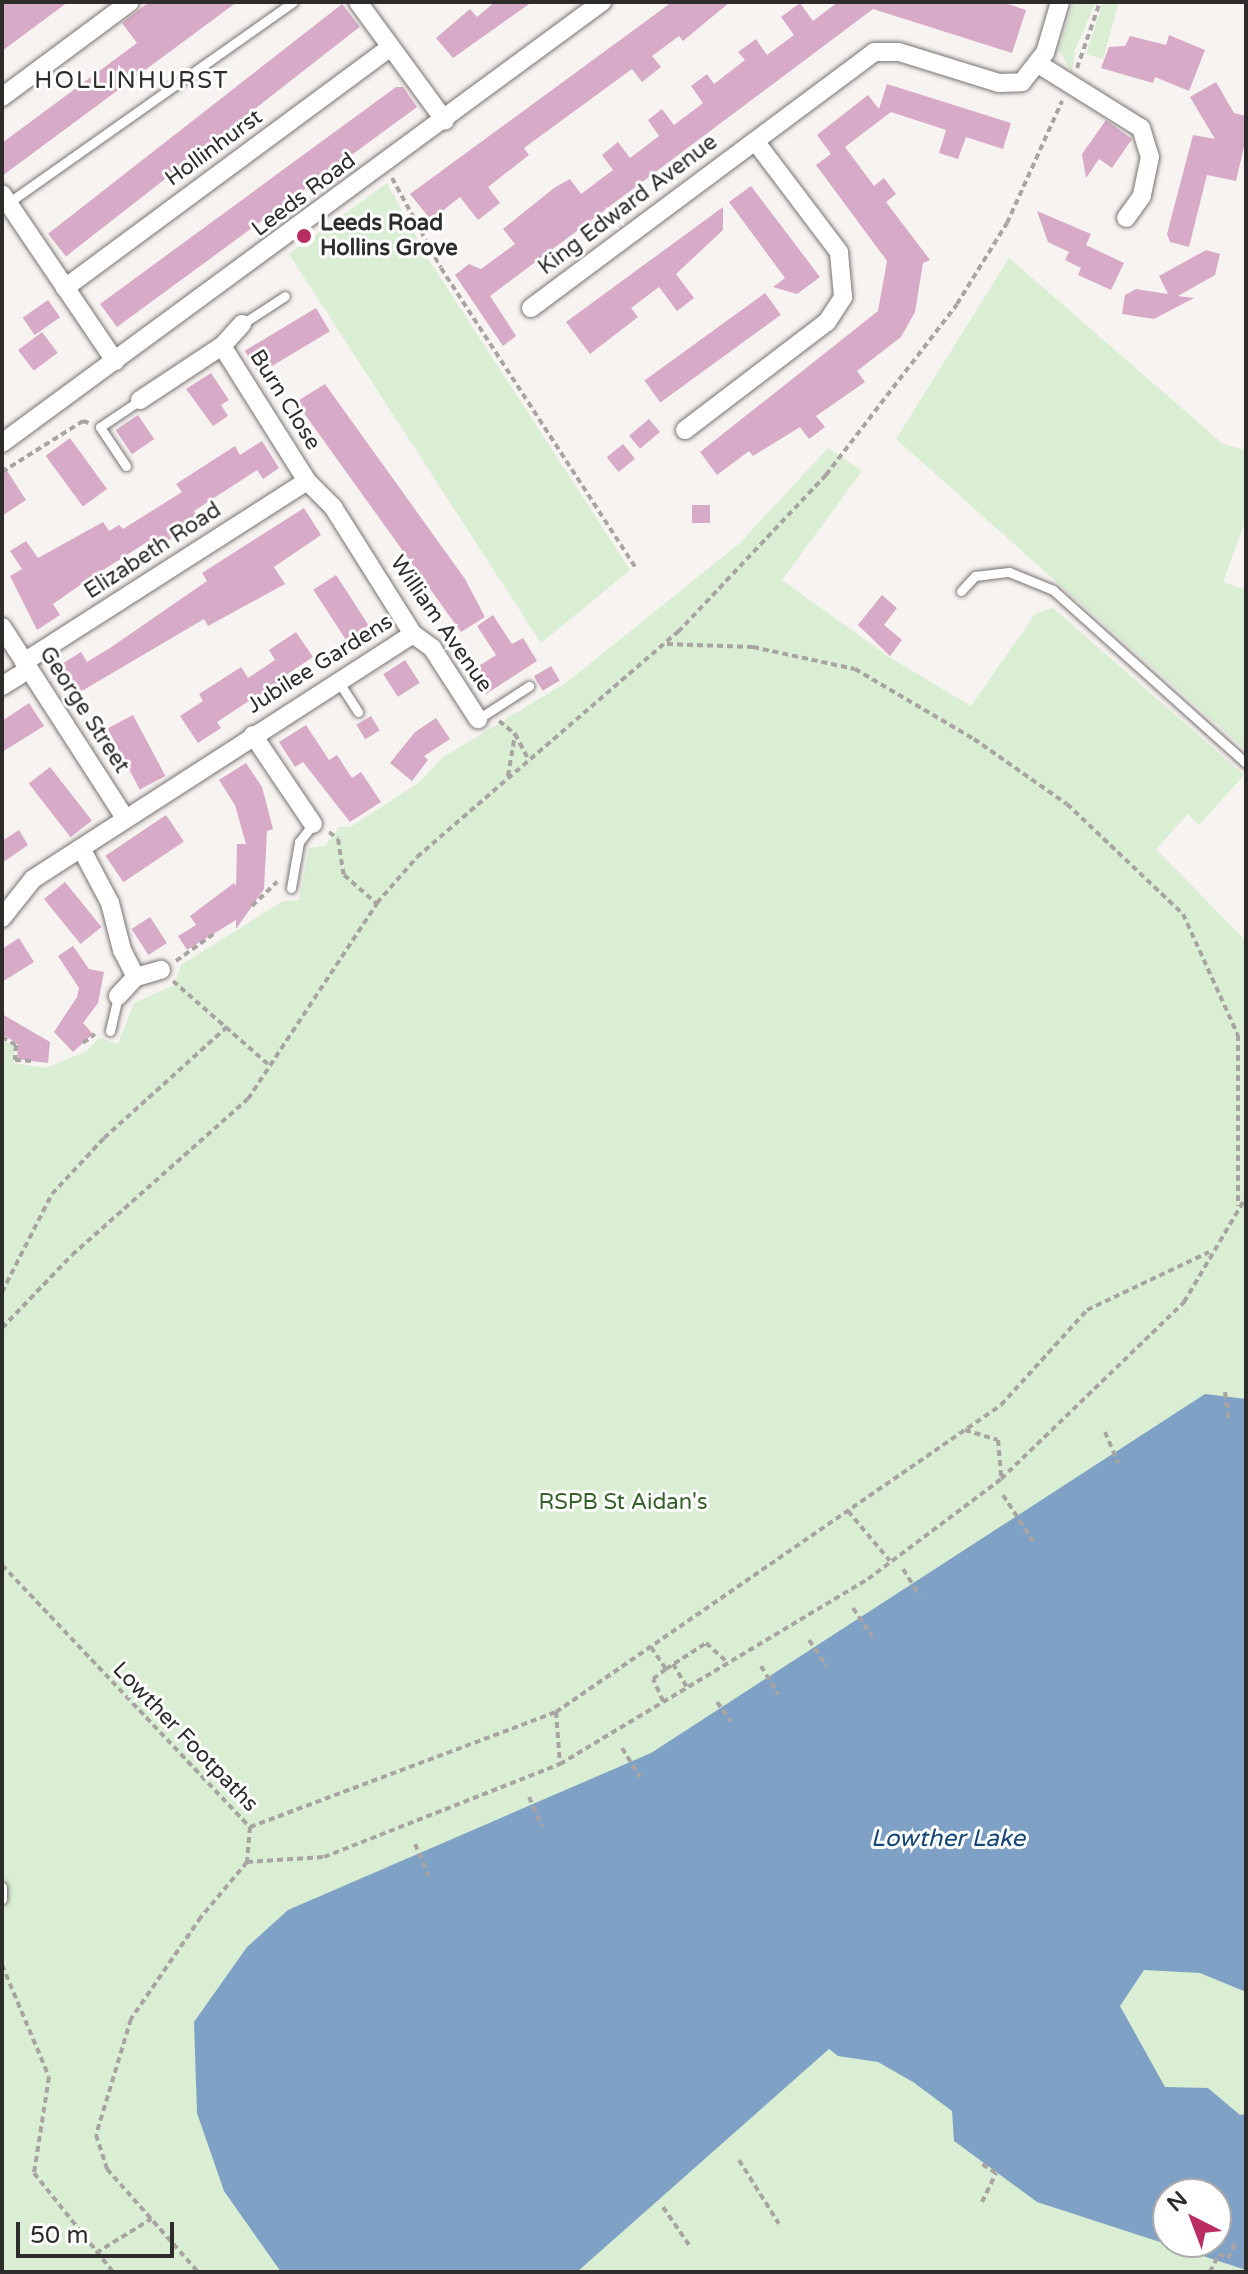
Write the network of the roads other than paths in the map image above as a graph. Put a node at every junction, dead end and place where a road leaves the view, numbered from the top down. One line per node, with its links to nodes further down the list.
1 (130, 2): 8 (street)
2 (293, 2): 11 (lane)
3 (358, 2): 6 (street)
4 (602, 2): 9 (street, Leeds Road)
5 (1060, 2): 7 (street)
6 (391, 47): 9 (street); 13 (street, Hollinhurst)
7 (1040, 65): 10 (street, King Edward Avenue); 12 (street)
8 (2, 97)
9 (445, 121): 18 (street, Leeds Road)
10 (755, 141): 15 (street, King Edward Avenue); 20 (street)
11 (5, 198): 13 (street)
12 (1126, 218)
13 (65, 288): 18 (street)
14 (285, 296): 16 (lane)
15 (531, 308)
16 (242, 324): 17 (street, Burn Close)
17 (222, 346): 19 (street, Burn Close); 23 (street, Burn Close)
18 (115, 361): 21 (street, Leeds Road)
19 (140, 400): 22 (lane)
20 (685, 430)
21 (2, 443)
22 (126, 466)
23 (307, 481): 26 (street, William Avenue); 27 (street, Elizabeth Road)
24 (961, 591): 34 (lane)
25 (2, 627): 27 (street, George Street)
26 (413, 634): 28 (street, Jubilee Gardens); 32 (street, William Avenue)
27 (27, 666): 29 (street, Elizabeth Road); 35 (street, George Street)
28 (338, 681): 31 (lane); 33 (street, Jubilee Gardens)
29 (2, 686)
30 (529, 686): 32 (lane)
31 (358, 712)
32 (478, 719)
33 (253, 735): 35 (street, Jubilee Gardens); 36 (street, Jubilee Gardens)
34 (1246, 763)
35 (125, 818): 37 (street, Jubilee Gardens)
36 (313, 824): 38 (lane)
37 (81, 848): 39 (street, Jubilee Gardens); 41 (street)
38 (291, 886)
39 (2, 918)
40 (161, 970): 41 (street)
41 (136, 977): 42 (street)
42 (118, 996): 43 (lane)
43 (110, 1031)
44 (2, 1887): 45 (lane)
45 (2, 1899)

